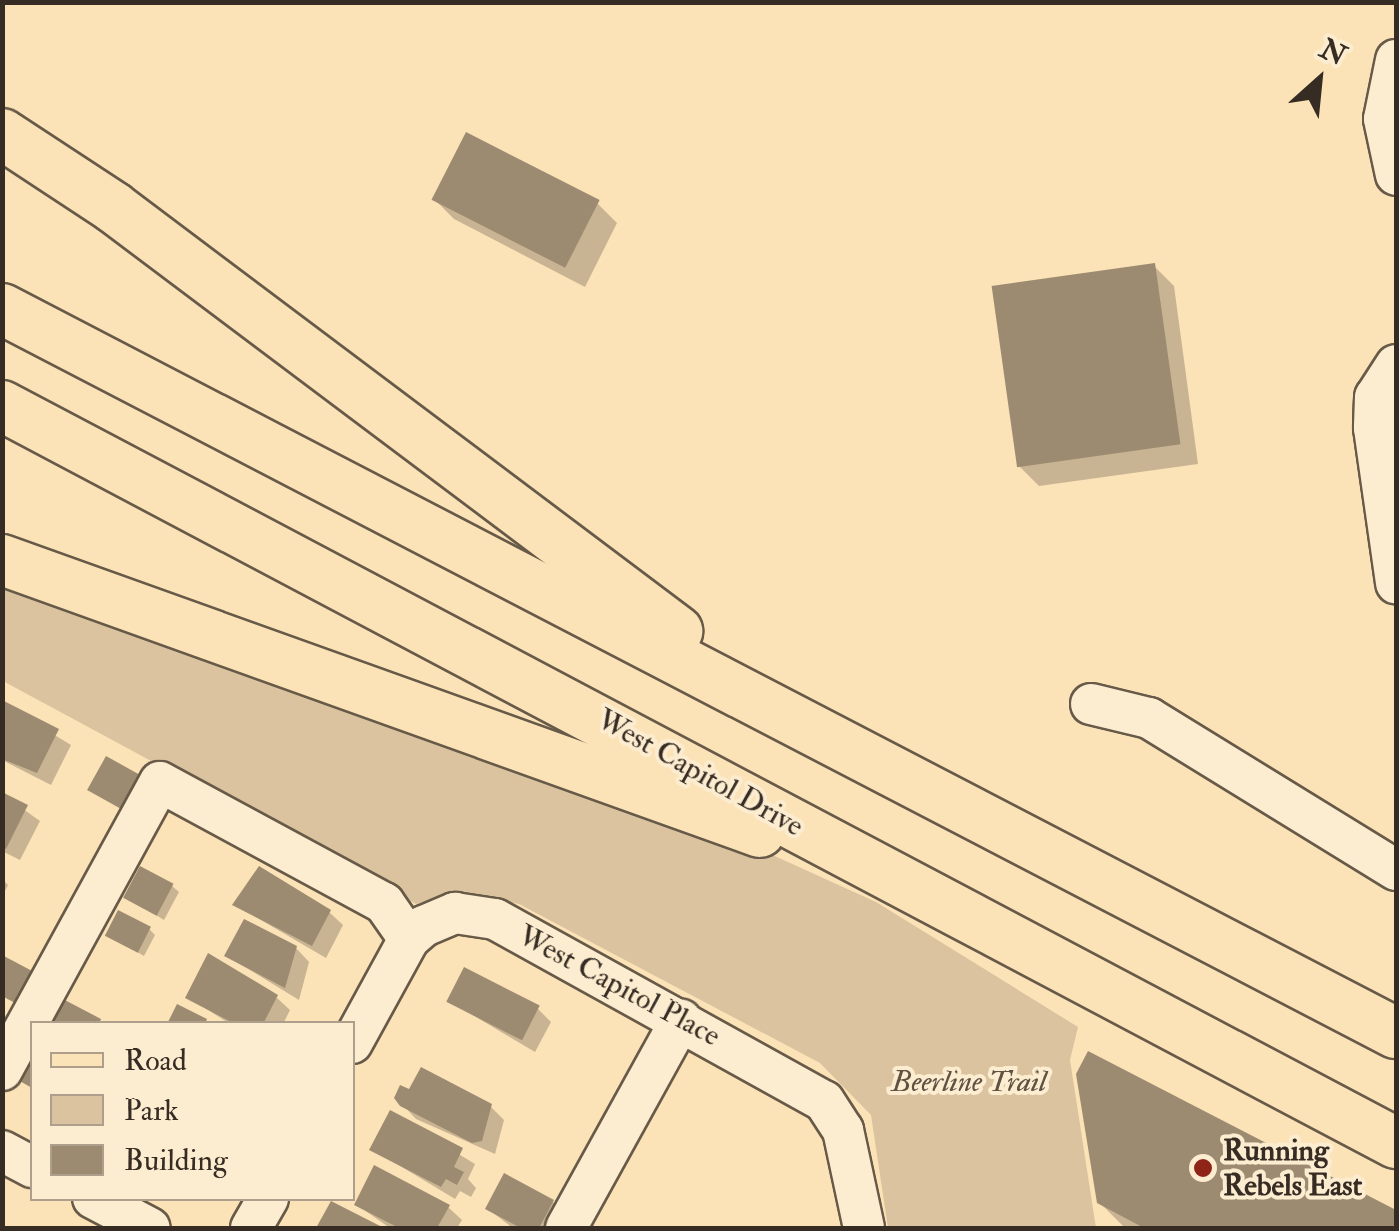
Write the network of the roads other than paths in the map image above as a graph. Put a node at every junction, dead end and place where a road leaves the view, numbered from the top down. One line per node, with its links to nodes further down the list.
1 (1396, 60): 3 (street)
2 (2, 134): 10 (main road)
3 (1396, 175)
4 (2, 308): 10 (main road)
5 (1396, 364): 8 (street)
6 (2, 406): 12 (main road, West Capitol Drive)
7 (2, 560): 12 (main road)
8 (1396, 584)
9 (1091, 704): 11 (street)
10 (793, 718): 15 (main road)
11 (1396, 870)
12 (893, 880): 18 (main road, West Capitol Drive)
13 (410, 940): 14 (street, West Capitol Place); 16 (street); 17 (street)
14 (681, 1020): 25 (street); 26 (street, West Capitol Place)
15 (1396, 1033)
16 (355, 1039)
17 (2, 1070)
18 (1396, 1143)
19 (2, 1151): 20 (street)
20 (30, 1166)
21 (99, 1201): 23 (street)
22 (266, 1201): 24 (street)
23 (150, 1228)
24 (251, 1228)
25 (566, 1228)
26 (864, 1228)

